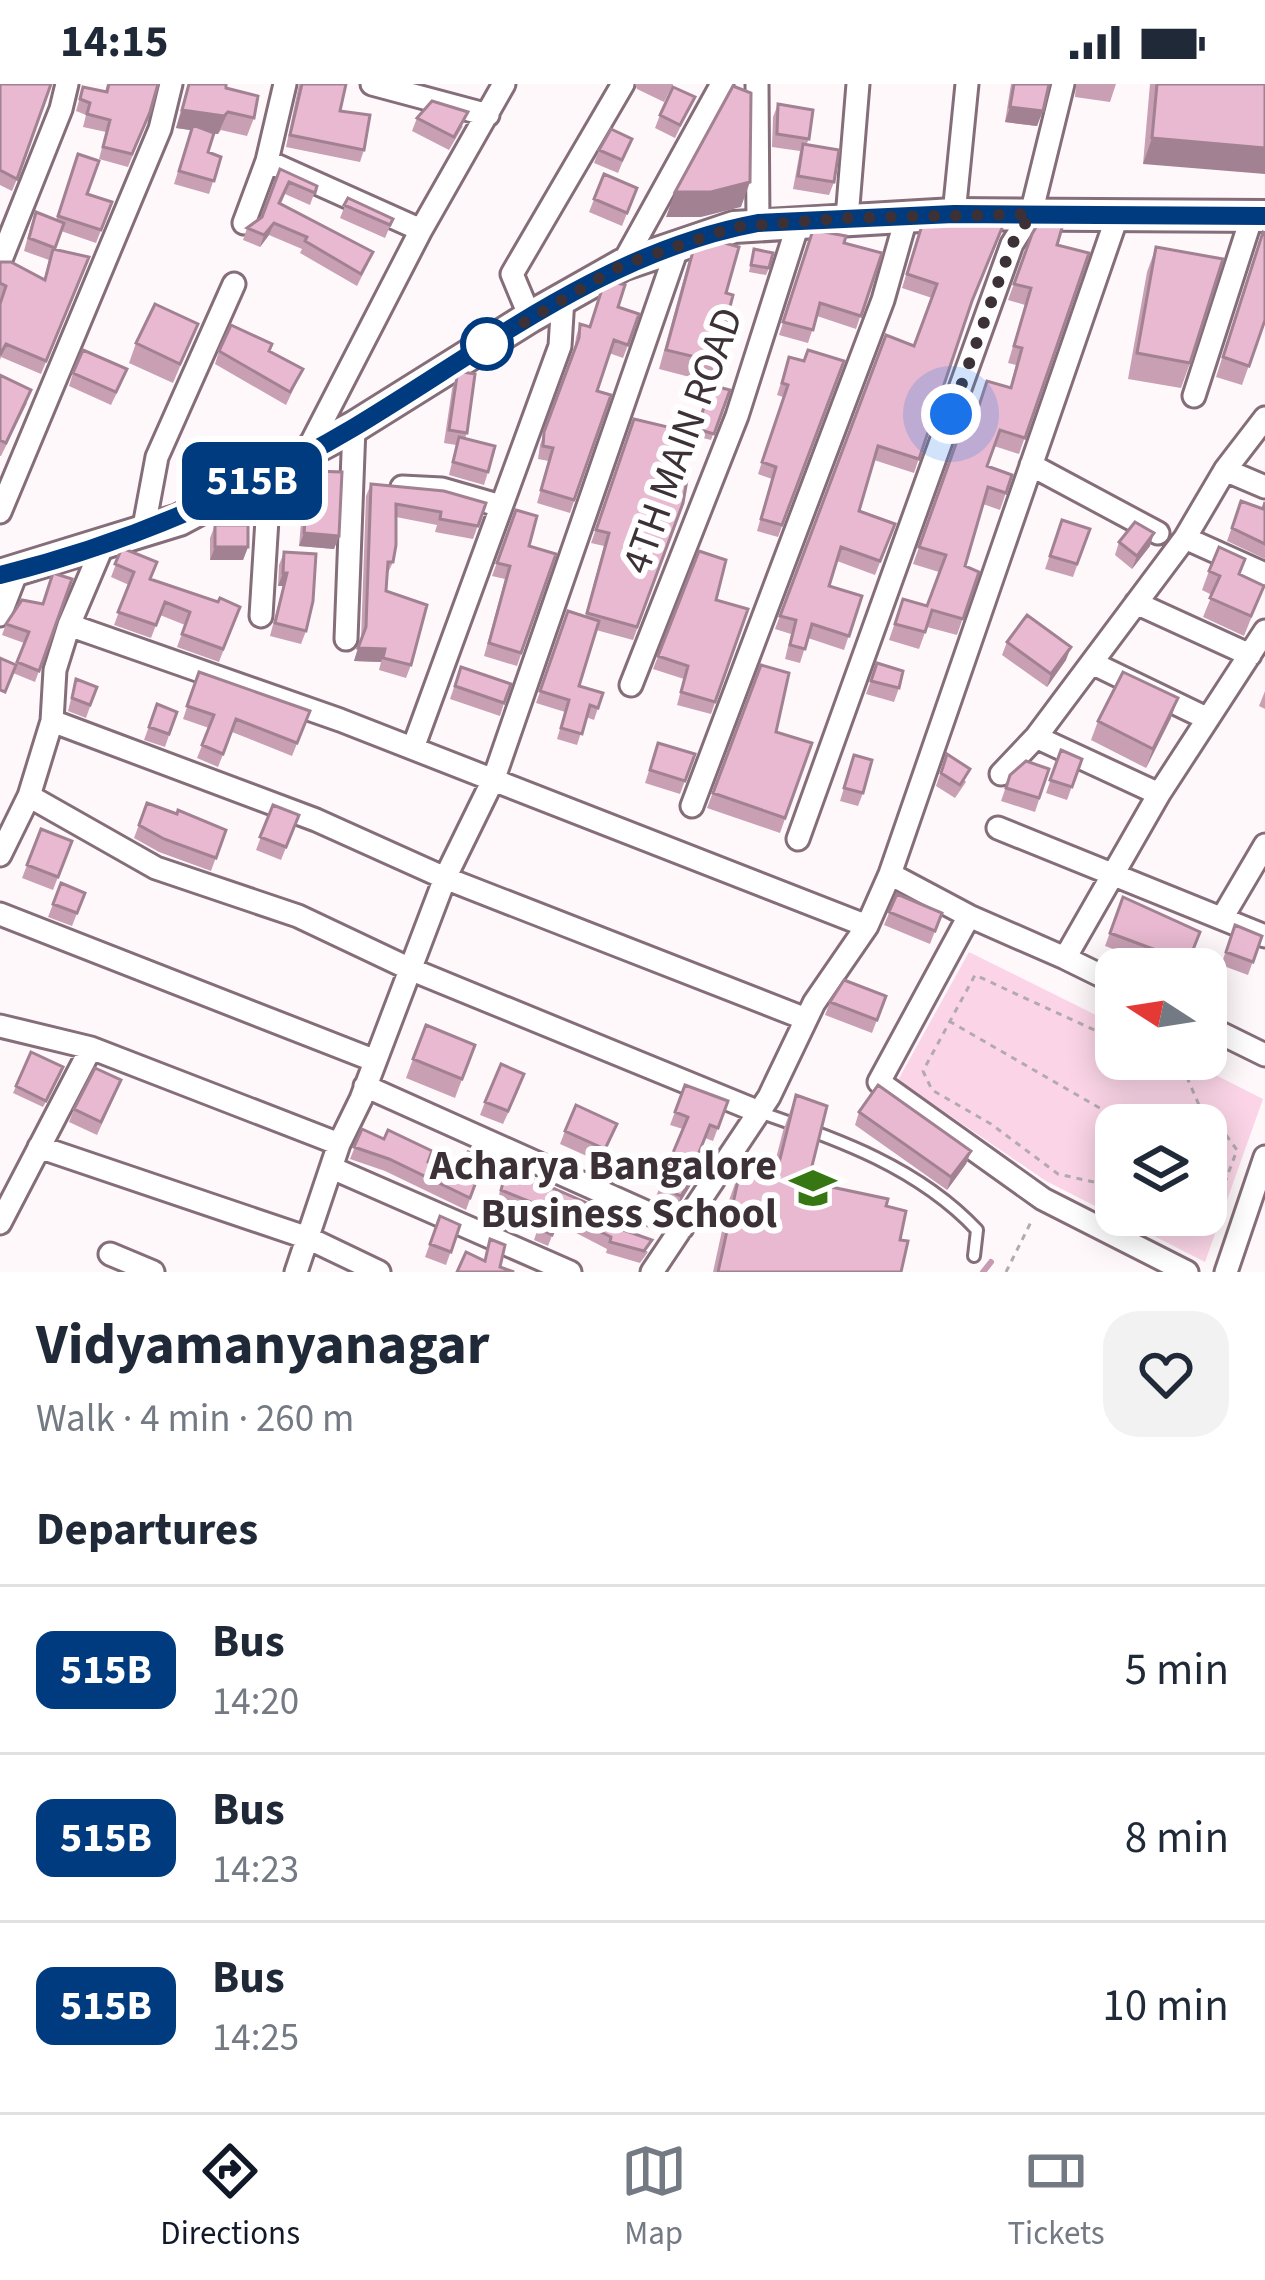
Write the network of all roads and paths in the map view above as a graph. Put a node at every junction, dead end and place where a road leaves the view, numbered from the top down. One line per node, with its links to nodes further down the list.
1 (67, 84): 25 (street)
2 (171, 84): 40 (street)
3 (285, 84): 13 (street)
4 (372, 84): 12 (street)
5 (504, 84): 12 (street)
6 (622, 84): 29 (street)
7 (722, 84): 26 (street)
8 (757, 84): 22 (street)
9 (858, 84): 19 (street)
10 (967, 84): 14 (street)
11 (1063, 84): 15 (street)
12 (488, 115): 23 (street)
13 (267, 161): 21 (street); 23 (street)
14 (954, 214): 15 (main road); 16 (main road)
15 (1031, 214): 18 (main road); 66 (street)
16 (907, 215): 19 (main road); 64 (street)
17 (1258, 216): 18 (main road); 30 (street)
18 (1117, 217): 34 (street)
19 (847, 218): 20 (main road)
20 (799, 221): 22 (main road); 55 (street, 4TH MAIN ROAD)
21 (244, 223)
22 (758, 223): 24 (main road)
23 (421, 230): 33 (street)
24 (679, 243): 26 (main road); 61 (street)
25 (0, 262)
26 (622, 265): 28 (main road)
27 (234, 284): 41 (street)
28 (563, 298): 29 (main road); 39 (street)
29 (530, 317): 32 (main road)
30 (1194, 396)
31 (1265, 418): 35 (street)
32 (354, 427): 33 (main road); 52 (street)
33 (304, 455): 36 (main road)
34 (1031, 465): 42 (street); 70 (street)
35 (1225, 470): 38 (street); 43 (street)
36 (270, 471): 41 (main road); 49 (street)
37 (402, 487): 39 (street)
38 (1265, 487)
39 (501, 506): 59 (street)
40 (0, 512)
41 (143, 532): 44 (main road)
42 (1158, 533)
43 (1185, 538): 46 (street); 47 (street)
44 (103, 545): 45 (main road); 50 (street)
45 (8, 573): 48 (street)
46 (1265, 574)
47 (1136, 603): 53 (street); 54 (street)
48 (0, 615)
49 (262, 616)
50 (69, 625): 57 (street); 59 (street)
51 (1265, 631): 53 (street)
52 (346, 639)
53 (1250, 655): 56 (street)
54 (1092, 663): 56 (street); 58 (street)
55 (631, 685)
56 (1208, 719): 62 (street)
57 (52, 721): 63 (street); 71 (street)
58 (1036, 736): 60 (street); 62 (street)
59 (413, 748): 61 (street)
60 (1001, 774)
61 (494, 778): 71 (street); 75 (street)
62 (1159, 794): 69 (street)
63 (29, 796): 68 (street); 78 (street)
64 (692, 806)
65 (998, 828): 69 (street)
66 (798, 839)
67 (1265, 845): 74 (street)
68 (0, 855)
69 (1111, 872): 74 (street); 77 (street)
70 (890, 874): 73 (street); 75 (street)
71 (446, 878): 78 (street); 80 (street)
72 (0, 914): 87 (street)
73 (969, 916): 77 (street); 99 (street)
74 (1222, 918): 76 (street)
75 (867, 926): 80 (street)
76 (1265, 936)
77 (1065, 958): 79 (street)
78 (410, 969): 87 (street); 90 (street)
79 (1095, 973)
80 (806, 1019): 90 (street)
81 (947, 1021): 83 (path); 89 (path); 97 (path)
82 (0, 1026): 85 (street)
83 (1095, 1030)
84 (1227, 1036): 86 (street)
85 (91, 1048): 92 (street); 93 (street)
86 (1265, 1055)
87 (373, 1060): 88 (street)
88 (365, 1086): 92 (street); 101 (street)
89 (1095, 1106)
90 (759, 1112): 101 (street); 104 (lane)
91 (1227, 1136): 96 (path)
92 (339, 1144): 95 (street)
93 (39, 1147): 100 (street); 102 (street)
94 (1265, 1157): 98 (street)
95 (332, 1168): 102 (street); 108 (street)
96 (1227, 1180)
97 (1095, 1182)
98 (1260, 1188): 112 (street)
99 (1043, 1198): 110 (path); 111 (street)
100 (0, 1222)
101 (682, 1228): 109 (street)
102 (308, 1238): 106 (street); 107 (street)
103 (110, 1254): 105 (street)
104 (974, 1256)
105 (153, 1272)
106 (296, 1272)
107 (379, 1272)
108 (570, 1272)
109 (652, 1272)
110 (1006, 1272)
111 (1187, 1272)
112 (1226, 1272)

